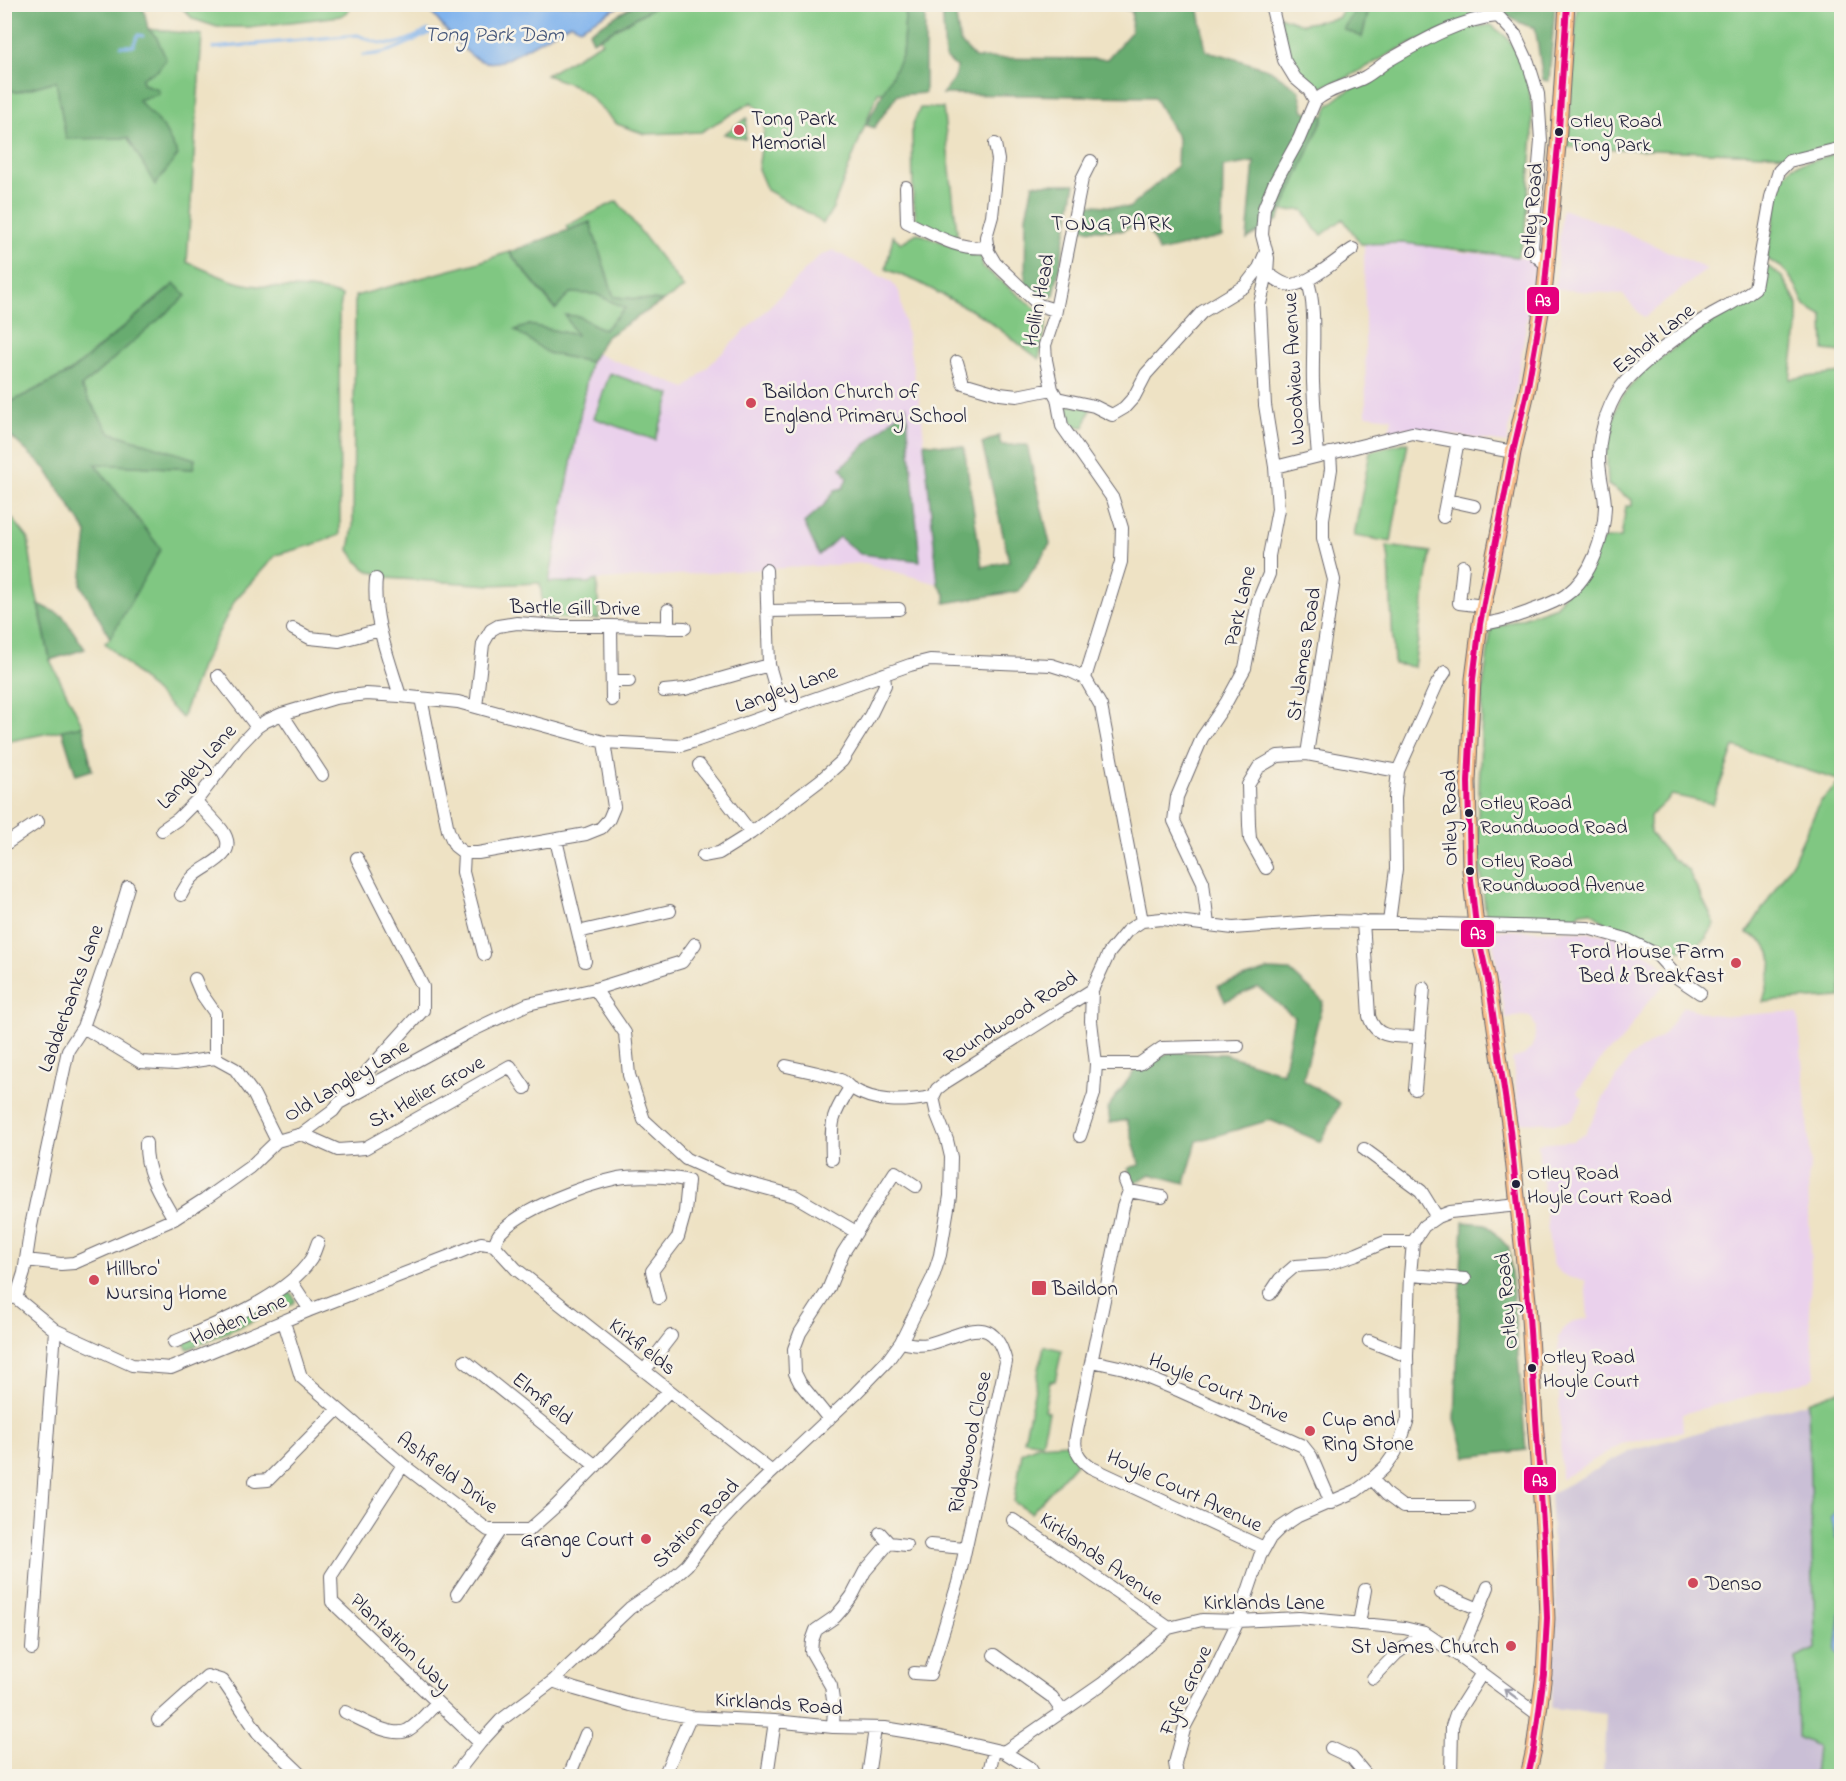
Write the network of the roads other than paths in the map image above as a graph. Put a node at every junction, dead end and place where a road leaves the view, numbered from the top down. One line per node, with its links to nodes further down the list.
1 (1272, 4): 3 (street)
2 (1567, 4): 11 (main road, Otley Road)
3 (1316, 95): 10 (street, Park Lane); 11 (street)
4 (995, 144): 8 (street)
5 (1842, 148): 31 (street, Esholt Lane)
6 (1092, 161): 14 (street, Hollin Head)
7 (906, 187): 8 (street)
8 (988, 248): 14 (street)
9 (1353, 249): 13 (street)
10 (1266, 250): 12 (street, Park Lane); 16 (street)
11 (1547, 265): 18 (main road, Otley Road)
12 (1267, 273): 13 (street); 20 (street, Park Lane)
13 (1307, 280): 19 (street, Woodview Avenue)
14 (1055, 310): 16 (street, Hollin Head)
15 (957, 362): 16 (street)
16 (1055, 394): 41 (street, Hollin Head)
17 (1458, 441): 18 (street); 19 (street); 21 (street)
18 (1513, 452): 27 (main road, Otley Road)
19 (1324, 455): 20 (street); 53 (street, St James Road)
20 (1275, 467): 73 (street, Park Lane)
21 (1447, 500): 22 (street); 23 (street)
22 (1474, 506)
23 (1443, 517)
24 (1463, 566): 27 (street)
25 (766, 570): 30 (street)
26 (376, 579): 36 (street)
27 (1484, 606): 31 (main road, Otley Road)
28 (899, 609): 30 (street)
29 (668, 610): 33 (street, Bartle Gill Drive)
30 (767, 611): 37 (street)
31 (1480, 624): 74 (main road, Otley Road)
32 (611, 626): 33 (street, Bartle Gill Drive); 42 (street); 48 (street, Bartle Gill Drive)
33 (669, 628): 34 (street, Bartle Gill Drive)
34 (685, 628)
35 (293, 629): 36 (street)
36 (380, 630): 45 (street)
37 (769, 665): 44 (street); 49 (street)
38 (1445, 672): 55 (street)
39 (884, 674): 41 (street, Langley Lane); 49 (street, Langley Lane); 60 (street)
40 (218, 676): 51 (street, Langley Lane)
41 (1085, 678): 70 (street)
42 (612, 681): 43 (street); 47 (street)
43 (629, 681)
44 (664, 691)
45 (400, 696): 46 (street, Langley Lane); 50 (street, Langley Lane)
46 (421, 698): 48 (street, Langley Lane); 63 (street)
47 (612, 700)
48 (477, 707): 52 (street, Langley Lane)
49 (782, 710): 52 (street, Langley Lane)
50 (282, 714): 51 (street, Langley Lane); 56 (street)
51 (257, 727): 57 (street, Langley Lane)
52 (604, 742): 61 (street)
53 (1307, 754): 55 (street); 66 (street)
54 (699, 765): 60 (street)
55 (1398, 771): 72 (street)
56 (322, 775)
57 (196, 801): 59 (street, Langley Lane); 68 (street)
58 (38, 822): 62 (street)
59 (162, 830)
60 (751, 833): 64 (street)
61 (556, 840): 63 (street); 75 (street)
62 (4, 845)
63 (464, 853): 77 (street)
64 (703, 856)
65 (357, 858): 94 (street)
66 (1266, 868)
67 (128, 887): 84 (street, Ladderbanks Lane)
68 (188, 890)
69 (670, 911): 75 (street)
70 (1142, 921): 73 (street); 82 (street, Roundwood Road)
71 (1364, 921): 72 (street); 73 (street); 85 (street)
72 (1389, 922): 74 (street)
73 (1208, 925)
74 (1476, 926): 83 (street); 103 (main road, Otley Road)
75 (578, 932): 78 (street)
76 (695, 944): 81 (street, Old Langley Lane)
77 (483, 954)
78 (585, 961)
79 (195, 980): 87 (street)
80 (1424, 988): 85 (street)
81 (594, 989): 94 (street, Old Langley Lane); 106 (street)
82 (1092, 990): 88 (street); 93 (street, Roundwood Road)
83 (1700, 993)
84 (83, 1027): 87 (street); 110 (street, Ladderbanks Lane)
85 (1420, 1037): 92 (street)
86 (1238, 1046): 88 (street)
87 (215, 1058): 97 (street)
88 (1096, 1064): 96 (street)
89 (786, 1066): 91 (street)
90 (525, 1088): 95 (street, St. Helier Grove)
91 (850, 1088): 93 (street); 100 (street)
92 (1415, 1089)
93 (933, 1097): 123 (street, Station Road)
94 (339, 1103): 95 (street, Old Langley Lane)
95 (302, 1134): 97 (street, Old Langley Lane)
96 (1080, 1136)
97 (277, 1141): 105 (street, Old Langley Lane)
98 (146, 1143): 105 (street)
99 (1364, 1149): 104 (street)
100 (832, 1159)
101 (916, 1186): 106 (street)
102 (1162, 1197): 126 (street, Hoyle Court Avenue)
103 (1518, 1205): 104 (street); 165 (main road, Otley Road)
104 (1437, 1218): 108 (street)
105 (174, 1219): 110 (street, Old Langley Lane)
106 (856, 1232): 130 (street)
107 (318, 1242): 113 (street)
108 (1413, 1242): 111 (street); 114 (street)
109 (494, 1245): 116 (street); 117 (street, Holden Lane); 127 (street, Kirkfields)
110 (26, 1260): 115 (street, Ladderbanks Lane)
111 (1410, 1275): 112 (street); 124 (street)
112 (1465, 1279)
113 (291, 1281): 117 (street); 122 (street)
114 (1270, 1294)
115 (10, 1297): 119 (street, Holden Lane)
116 (659, 1298)
117 (310, 1310): 118 (street, Holden Lane)
118 (284, 1322): 119 (street, Holden Lane); 129 (street, Ashfield Drive)
119 (55, 1330): 155 (street)
120 (671, 1336): 127 (street)
121 (1369, 1341): 124 (street)
122 (174, 1342)
123 (901, 1342): 130 (street, Station Road); 144 (street, Ridgewood Close)
124 (1407, 1356): 134 (street)
125 (465, 1360): 132 (street, Elmfield)
126 (1092, 1361): 136 (street, Hoyle Court Drive); 145 (street, Hoyle Court Avenue)
127 (644, 1371): 128 (street, Kirkfields)
128 (669, 1391): 132 (street, Ashfield Drive); 133 (street, Kirkfields)
129 (338, 1409): 131 (street, Ashfield Drive); 135 (street)
130 (829, 1419): 133 (street, Station Road)
131 (403, 1465): 139 (street, Ashfield Drive); 162 (street, Plantation Way)
132 (596, 1466): 139 (street, Ashfield Drive)
133 (772, 1472): 161 (street, Station Road)
134 (1372, 1479): 136 (street); 137 (street)
135 (255, 1481)
136 (1331, 1503): 145 (street)
137 (1469, 1507)
138 (1013, 1520): 153 (street, Kirklands Avenue)
139 (500, 1530): 149 (street)
140 (880, 1533): 141 (street)
141 (889, 1543): 142 (street); 169 (street)
142 (906, 1545)
143 (930, 1545): 144 (street)
144 (965, 1548): 158 (street, Ridgewood Close)
145 (1264, 1548): 151 (street, Fyfe Grove)
146 (1488, 1587): 150 (street)
147 (1365, 1590): 152 (street)
148 (1441, 1593): 150 (street)
149 (457, 1594)
150 (1479, 1609): 157 (street)
151 (1238, 1621): 152 (street, Kirklands Lane); 153 (street, Kirklands Lane); 183 (street, Fyfe Grove)
152 (1359, 1624): 154 (street, Kirklands Lane)
153 (1169, 1628): 164 (street, Kirklands Lane)
154 (1425, 1633): 157 (street, Kirklands Lane); 160 (street)
155 (32, 1649)
156 (994, 1655): 164 (street)
157 (1459, 1656): 159 (street, Kirklands Lane)
158 (914, 1673)
159 (1482, 1673): 165 (street, Kirklands Lane, one-way to 159); 185 (street)
160 (1373, 1678)
161 (553, 1681): 166 (street, Kirklands Road); 172 (street, Station Road)
162 (437, 1703): 163 (street); 172 (street, Plantation Way)
163 (345, 1712)
164 (1062, 1712): 174 (street, Kirklands Lane)
165 (1540, 1716): 186 (main road, Otley Road)
166 (690, 1717): 168 (street, Kirklands Road); 178 (street)
167 (158, 1720): 175 (street)
168 (775, 1721): 169 (street, Kirklands Road); 179 (street)
169 (832, 1727): 170 (street, Kirklands Road)
170 (876, 1729): 174 (street, Kirklands Road); 180 (street)
171 (586, 1734): 177 (street)
172 (480, 1743): 176 (street, Station Road)
173 (1331, 1748): 184 (street)
174 (999, 1751): 181 (street); 182 (street, Kirklands Road)
175 (303, 1776)
176 (454, 1776)
177 (569, 1776)
178 (664, 1776)
179 (767, 1776)
180 (868, 1776)
181 (988, 1776)
182 (1035, 1776)
183 (1177, 1776)
184 (1367, 1776)
185 (1450, 1776)
186 (1528, 1776)

